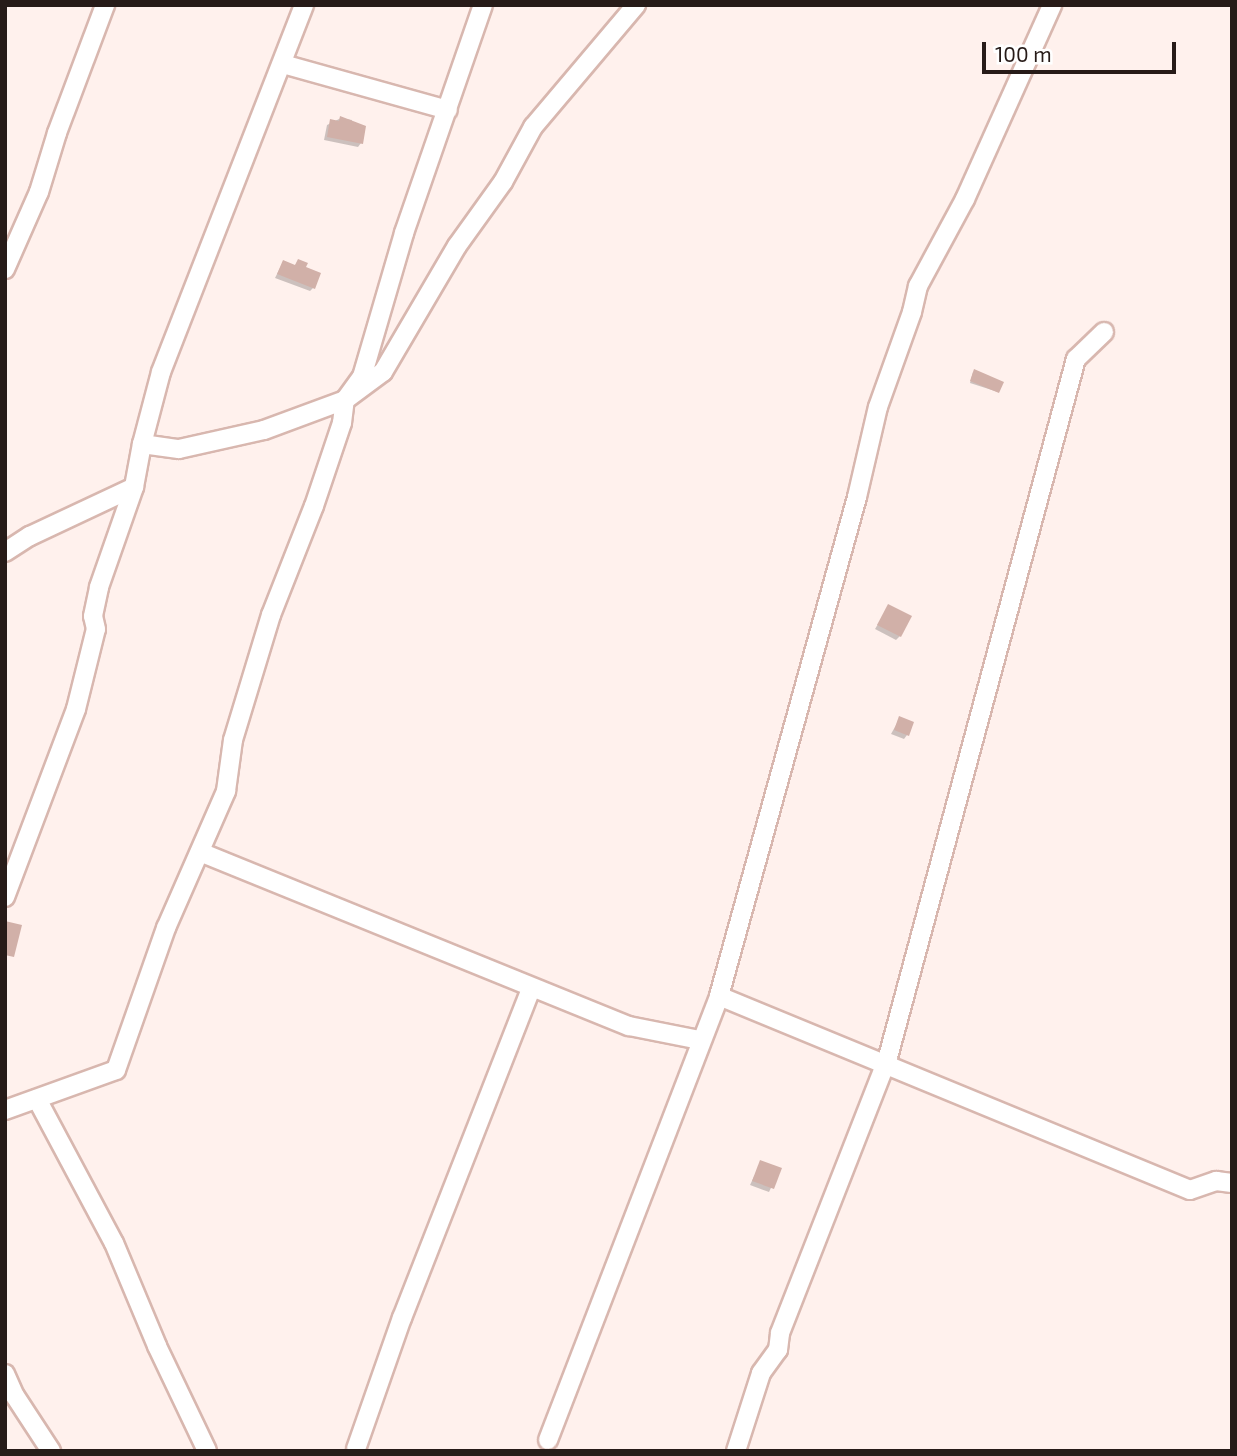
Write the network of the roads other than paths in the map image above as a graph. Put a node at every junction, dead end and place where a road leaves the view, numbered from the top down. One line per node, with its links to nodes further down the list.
1 (105, 5): 8 (street)
2 (304, 5): 6 (street)
3 (483, 5): 7 (street)
4 (636, 5): 10 (street)
5 (1052, 5): 17 (street)
6 (283, 64): 7 (street); 11 (street)
7 (448, 110): 10 (street)
8 (5, 269)
9 (1104, 332): 19 (street)
10 (345, 400): 11 (street); 14 (street)
11 (142, 444): 12 (street)
12 (134, 487): 13 (street); 15 (street)
13 (5, 552)
14 (200, 852): 16 (street); 20 (street)
15 (5, 897)
16 (530, 988): 18 (street); 25 (street)
17 (719, 996): 18 (street); 19 (street)
18 (700, 1040): 24 (street)
19 (885, 1063): 22 (street); 28 (street)
20 (37, 1099): 21 (street); 27 (street)
21 (5, 1110)
22 (1232, 1183)
23 (5, 1374): 26 (street)
24 (548, 1440)
25 (355, 1446)
26 (51, 1451)
27 (207, 1451)
28 (736, 1451)

